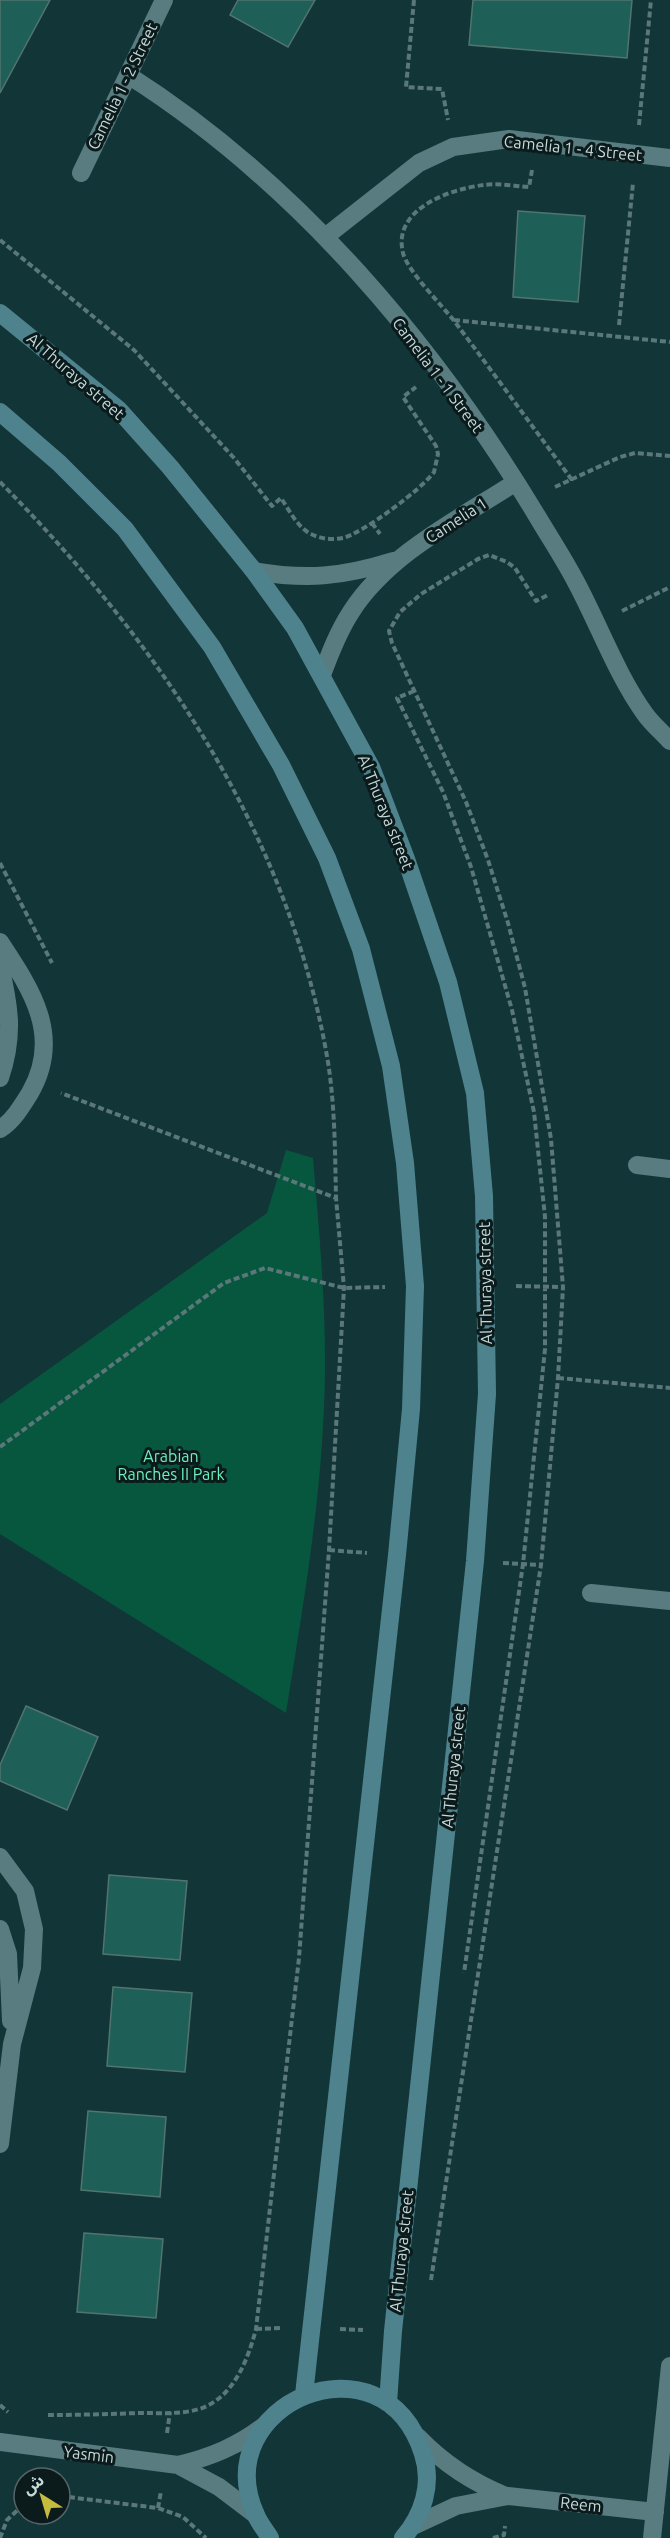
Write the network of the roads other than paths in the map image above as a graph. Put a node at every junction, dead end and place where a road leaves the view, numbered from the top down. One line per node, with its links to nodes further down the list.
1 (164, 0): 2 (street, Camelia 1 - 2 Street)
2 (128, 75): 4 (street, Camelia 1 - 2 Street); 5 (street, Camelia 1 - 1 Street)
3 (670, 158): 5 (street, Camelia 1 - 4 Street)
4 (81, 173)
5 (325, 237): 8 (street, Camelia 1 - 1 Street)
6 (0, 313): 10 (street, Al Thuraya street)
7 (0, 412): 26 (street)
8 (516, 482): 9 (street, Camelia 1); 12 (street, Camelia 1 - 1 Street)
9 (397, 559): 10 (street, Camelia 1); 11 (street, Camelia 1)
10 (254, 571): 11 (street, Al Thuraya street)
11 (322, 675): 27 (street, Al Thuraya street)
12 (670, 741)
13 (0, 942): 16 (street)
14 (0, 966): 15 (street)
15 (0, 1078)
16 (0, 1129)
17 (637, 1165): 18 (street)
18 (670, 1169)
19 (591, 1593): 20 (street)
20 (670, 1601)
21 (0, 1857): 23 (street)
22 (0, 1929): 23 (street)
23 (12, 2044): 24 (street)
24 (0, 2144)
25 (670, 2366): 33 (street)
26 (304, 2395): 27 (street); 28 (street)
27 (388, 2403): 29 (street)
28 (265, 2425): 31 (street, Yasmin); 34 (street)
29 (418, 2437): 32 (street, Reem); 35 (street)
30 (0, 2442): 31 (street, Yasmin)
31 (178, 2465): 34 (street, Yasmin)
32 (508, 2496): 33 (street, Reem); 35 (street, Reem)
33 (655, 2512): 37 (street)
34 (256, 2516): 36 (street)
35 (408, 2532)
36 (270, 2538)
37 (652, 2538)

